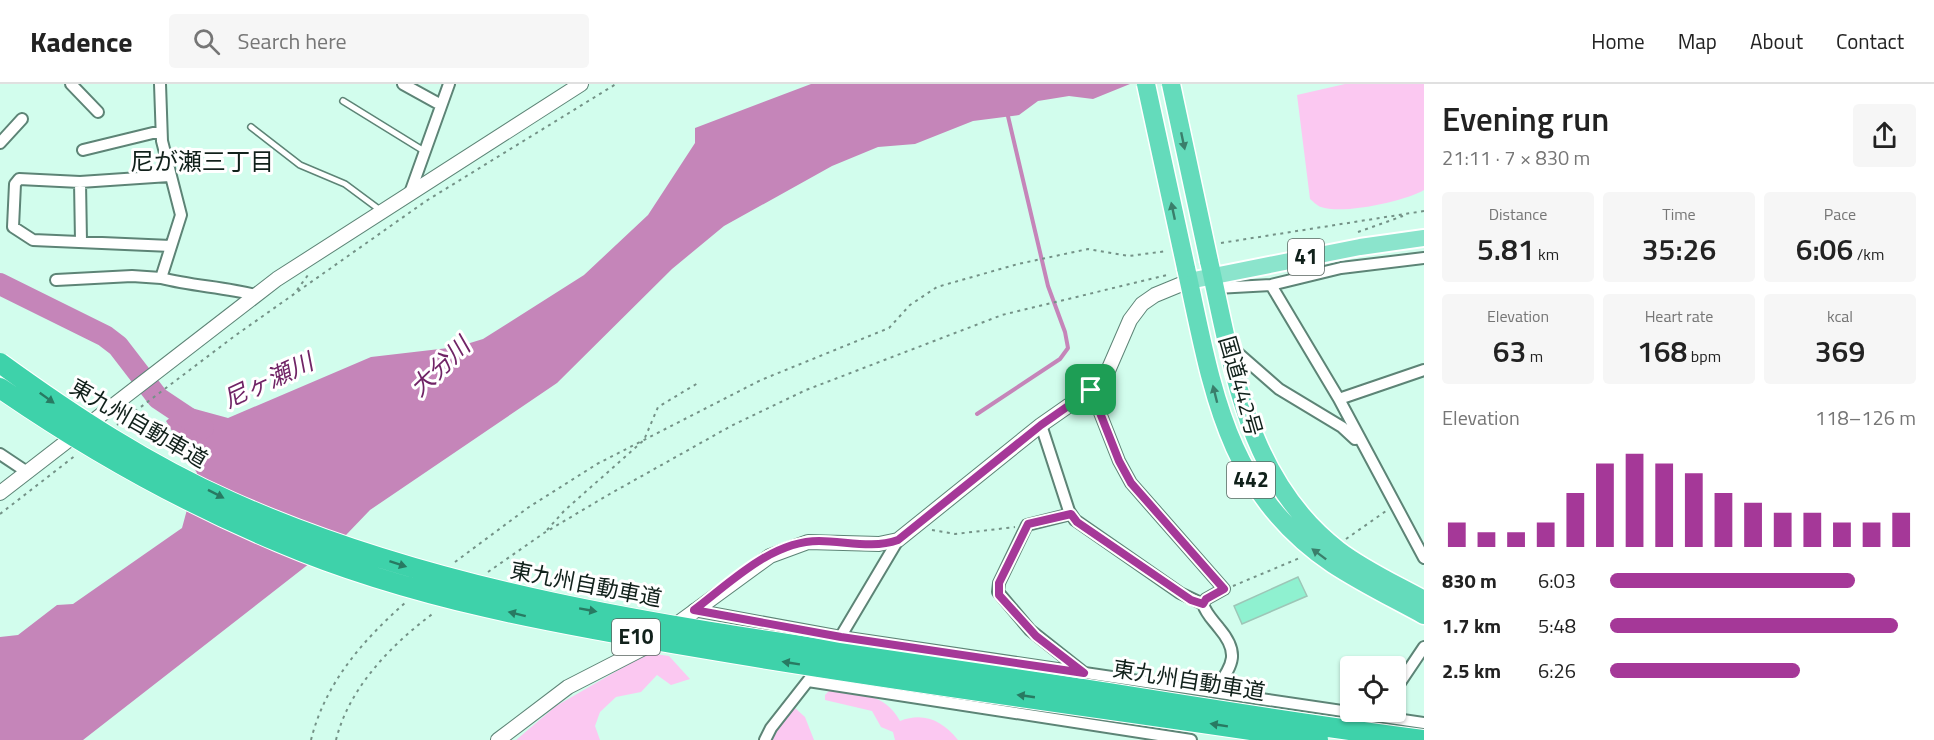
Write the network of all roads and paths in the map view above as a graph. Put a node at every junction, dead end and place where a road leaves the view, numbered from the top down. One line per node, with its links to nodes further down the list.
1 (71, 84): 11 (street)
2 (160, 84): 14 (street)
3 (403, 84): 10 (street)
4 (449, 84): 10 (street)
5 (581, 84): 20 (street)
6 (616, 84): 43 (path)
7 (1146, 84): 29 (highway, 国道442号 / 442, one-way to 7, bridge)
8 (1171, 84): 30 (highway, 国道442号 / 442, one-way to 30, bridge)
9 (343, 101): 17 (lane)
10 (441, 105): 17 (street)
11 (98, 112)
12 (22, 119): 15 (street)
13 (251, 127): 21 (lane)
14 (161, 130): 16 (street); 18 (street)
15 (0, 143)
16 (83, 150)
17 (424, 151): 20 (street)
18 (169, 176): 19 (street); 26 (street)
19 (80, 182): 24 (street); 24 (street)
20 (410, 193): 21 (street)
21 (381, 211): 34 (street)
22 (1424, 211): 25 (path)
23 (1424, 238): 30 (main road, 41)
24 (81, 241): 26 (street)
25 (1217, 243)
26 (171, 246): 31 (street)
27 (1173, 250): 44 (path)
28 (1424, 258): 33 (street)
29 (1183, 274): 30 (main road, 41); 40 (street); 54 (path); 64 (highway, 国道442号 / 442, one-way to 29)
30 (1213, 275): 33 (street); 35 (highway, 国道442号 / 442)
31 (161, 278): 32 (street); 34 (street)
32 (56, 280)
33 (1271, 285): 41 (street)
34 (255, 295): 48 (street)
35 (1228, 345): 45 (street); 60 (highway, 国道442号 / 442)
36 (0, 363): 81 (highway, 東九州自動車道 / E10, one-way to 81, bridge)
37 (1424, 370): 41 (street)
38 (698, 383): 44 (path)
39 (0, 388): 80 (highway, 東九州自動車道 / E10, one-way to 39, bridge)
40 (1091, 390): 42 (street); 61 (street)
41 (1339, 399): 45 (street)
42 (1041, 425): 51 (street); 55 (street)
43 (110, 430)
44 (644, 440): 54 (path); 57 (path)
45 (1364, 450): 56 (street)
46 (81, 451): 50 (path)
47 (0, 454): 48 (street)
48 (27, 472): 49 (street)
49 (0, 493)
50 (0, 514)
51 (1071, 514): 52 (street); 61 (street)
52 (1027, 525): 53 (path); 67 (street)
53 (926, 526)
54 (544, 533): 58 (path)
55 (898, 540): 63 (street); 65 (street)
56 (1424, 558)
57 (453, 564)
58 (480, 578)
59 (408, 600): 75 (path)
60 (1424, 600)
61 (1203, 604): 70 (street)
62 (443, 606): 76 (path)
63 (694, 610): 65 (street); 77 (street)
64 (1424, 615)
65 (841, 637): 67 (street); 69 (street)
66 (1424, 647): 68 (street)
67 (1084, 673): 70 (street)
68 (1406, 674)
69 (808, 681): 74 (street); 78 (street)
70 (1214, 692): 71 (street)
71 (1340, 709)
72 (1406, 719): 73 (street)
73 (1424, 723)
74 (1130, 736): 79 (street)
75 (311, 740)
76 (336, 740)
77 (498, 740)
78 (765, 740)
79 (1191, 740)
80 (1318, 740)
81 (1424, 740)

